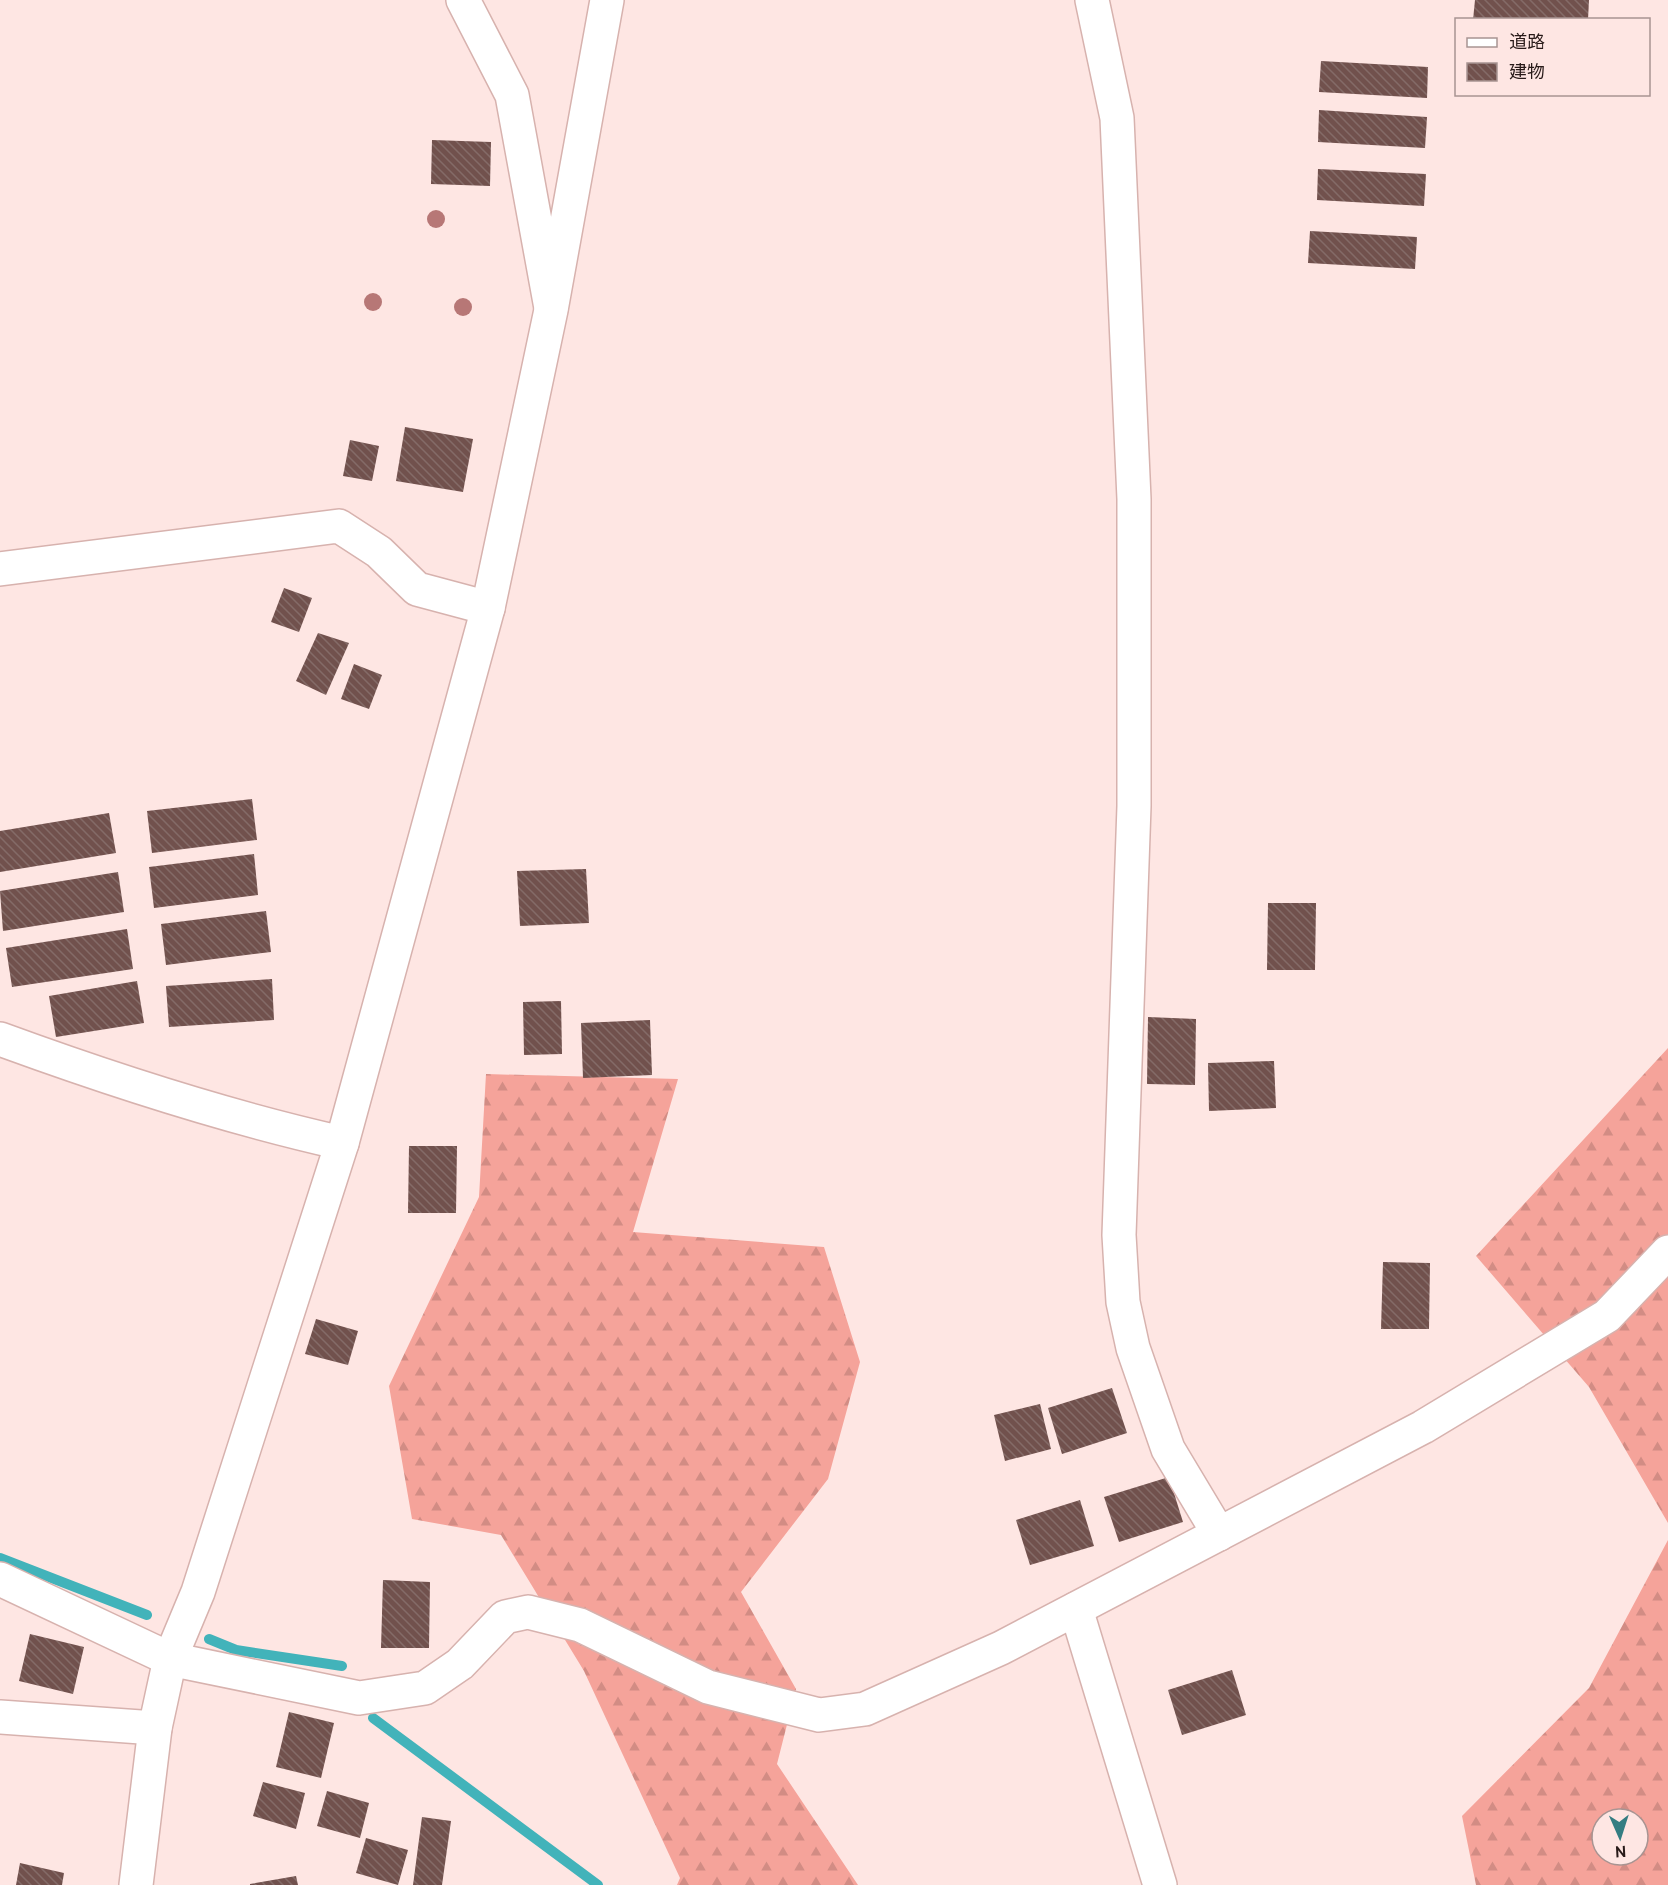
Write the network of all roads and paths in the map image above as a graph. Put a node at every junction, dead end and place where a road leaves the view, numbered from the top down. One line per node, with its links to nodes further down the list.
1 (463, 0): 4 (street)
2 (607, 0): 4 (street)
3 (1092, 0): 10 (street)
4 (551, 310): 6 (street)
5 (0, 569): 6 (street)
6 (488, 608): 8 (street)
7 (0, 1039): 8 (street)
8 (342, 1143): 13 (street)
9 (1668, 1252): 10 (street)
10 (1219, 1533): 12 (street)
11 (0, 1579): 13 (street)
12 (1076, 1609): 13 (street); 17 (street)
13 (170, 1659): 15 (street)
14 (0, 1717): 15 (street)
15 (155, 1728): 16 (street)
16 (136, 1885)
17 (1160, 1885)

